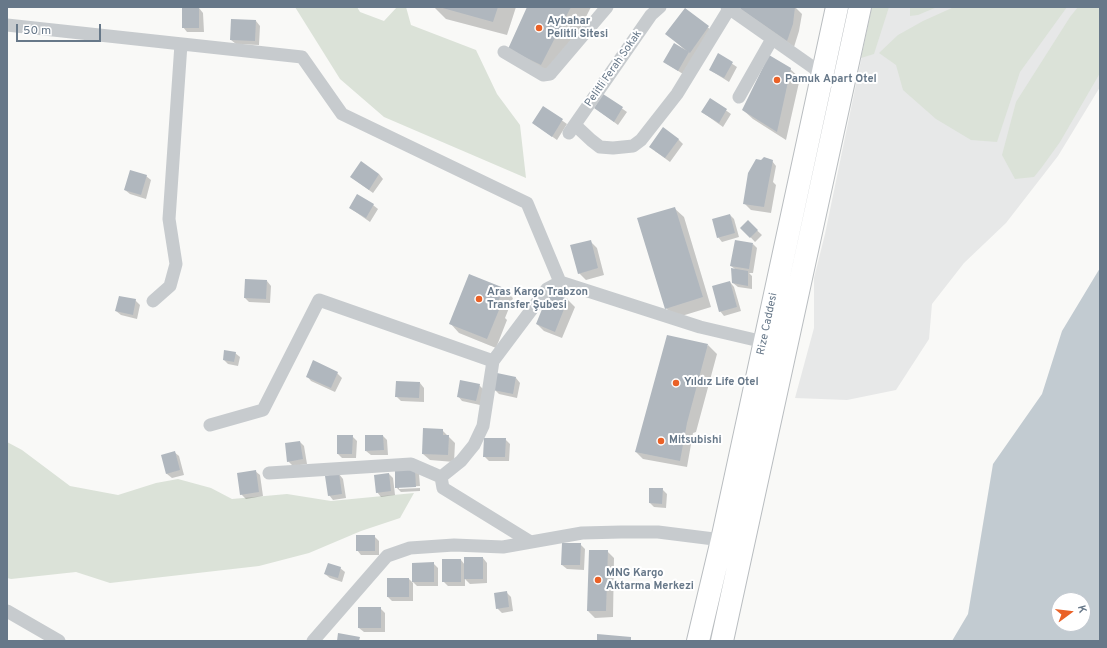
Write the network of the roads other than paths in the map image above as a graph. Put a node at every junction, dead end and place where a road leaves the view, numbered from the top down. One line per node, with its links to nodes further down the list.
1 (607, 7): 9 (street)
2 (660, 7): 5 (street, Pelitli Ferah Sokak)
3 (837, 7): 10 (highway, Rize Caddesi)
4 (860, 7): 25 (highway, Rize Caddesi)
5 (728, 8): 7 (street)
6 (7, 25): 8 (street)
7 (772, 39): 10 (street); 11 (street)
8 (181, 44): 12 (street); 13 (street)
9 (504, 52)
10 (821, 73): 14 (highway, Rize Caddesi)
11 (739, 97)
12 (560, 282): 14 (street); 15 (street)
13 (153, 301)
14 (764, 342): 19 (highway, Rize Caddesi)
15 (493, 361): 16 (street); 18 (street)
16 (210, 425)
17 (269, 473): 18 (street)
18 (441, 477): 20 (street)
19 (722, 540): 20 (street); 24 (highway, Rize Caddesi)
20 (529, 541): 23 (street)
21 (7, 611): 22 (street)
22 (59, 641)
23 (313, 641)
24 (698, 641)
25 (722, 641)

